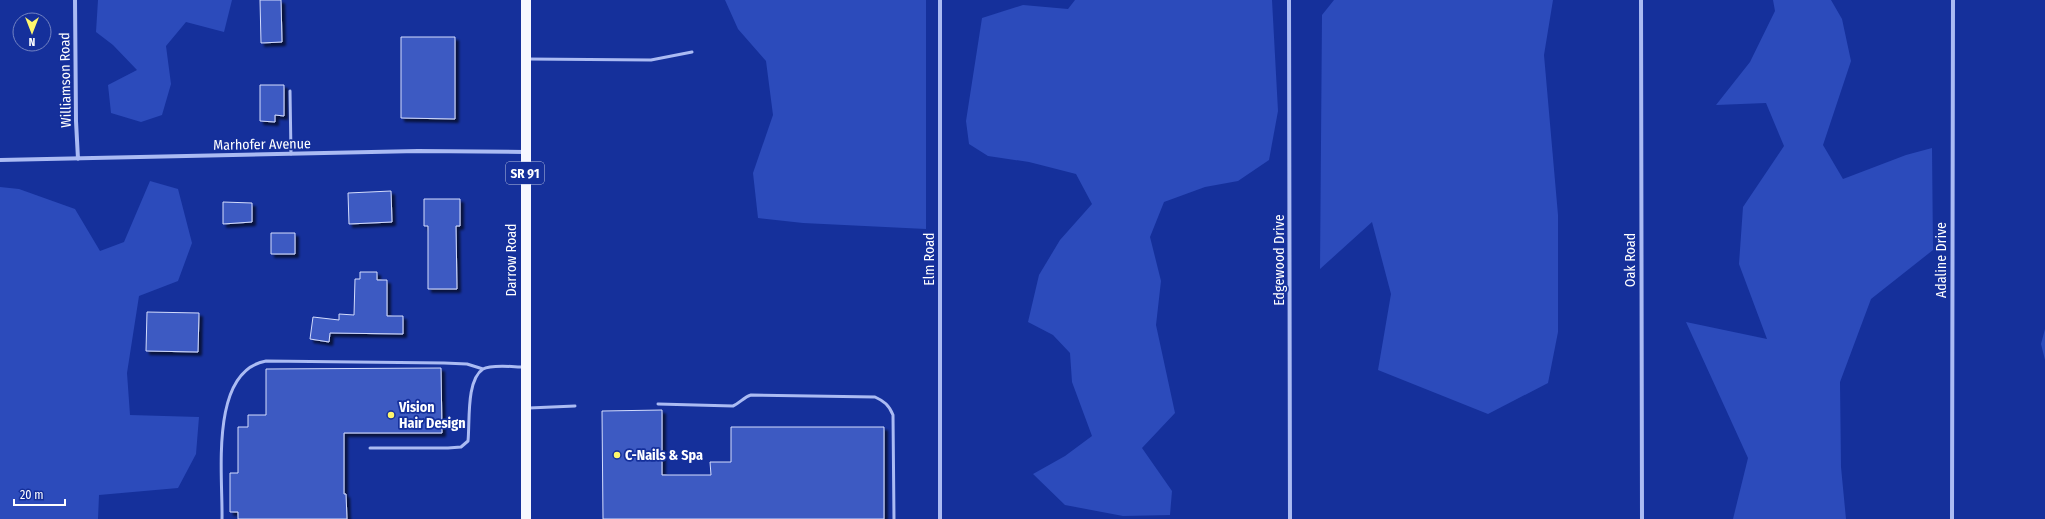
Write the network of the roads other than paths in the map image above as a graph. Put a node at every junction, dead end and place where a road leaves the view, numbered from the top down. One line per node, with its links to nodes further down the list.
1 (75, 0): 12 (street, Williamson Road)
2 (526, 0): 8 (main road, Darrow Road / SR 91)
3 (940, 0): 23 (street, Elm Road)
4 (1289, 0): 24 (street, Edgewood Drive)
5 (1641, 0): 25 (street, Oak Road)
6 (1953, 0): 26 (street, Adaline Drive)
7 (692, 52): 8 (lane)
8 (526, 59): 10 (main road, Darrow Road / SR 91)
9 (290, 91): 11 (lane)
10 (525, 152): 11 (street, Marhofer Avenue); 14 (main road, Darrow Road / SR 91)
11 (291, 154): 12 (street, Marhofer Avenue)
12 (78, 159): 13 (street, Marhofer Avenue)
13 (0, 160)
14 (526, 367): 15 (lane); 18 (main road, Darrow Road / SR 91)
15 (484, 369): 19 (lane); 20 (lane)
16 (658, 404): 22 (lane)
17 (575, 406): 18 (lane)
18 (526, 408): 21 (main road, Darrow Road / SR 91)
19 (370, 448)
20 (222, 519)
21 (526, 519)
22 (894, 519)
23 (940, 519)
24 (1290, 519)
25 (1642, 519)
26 (1952, 519)

